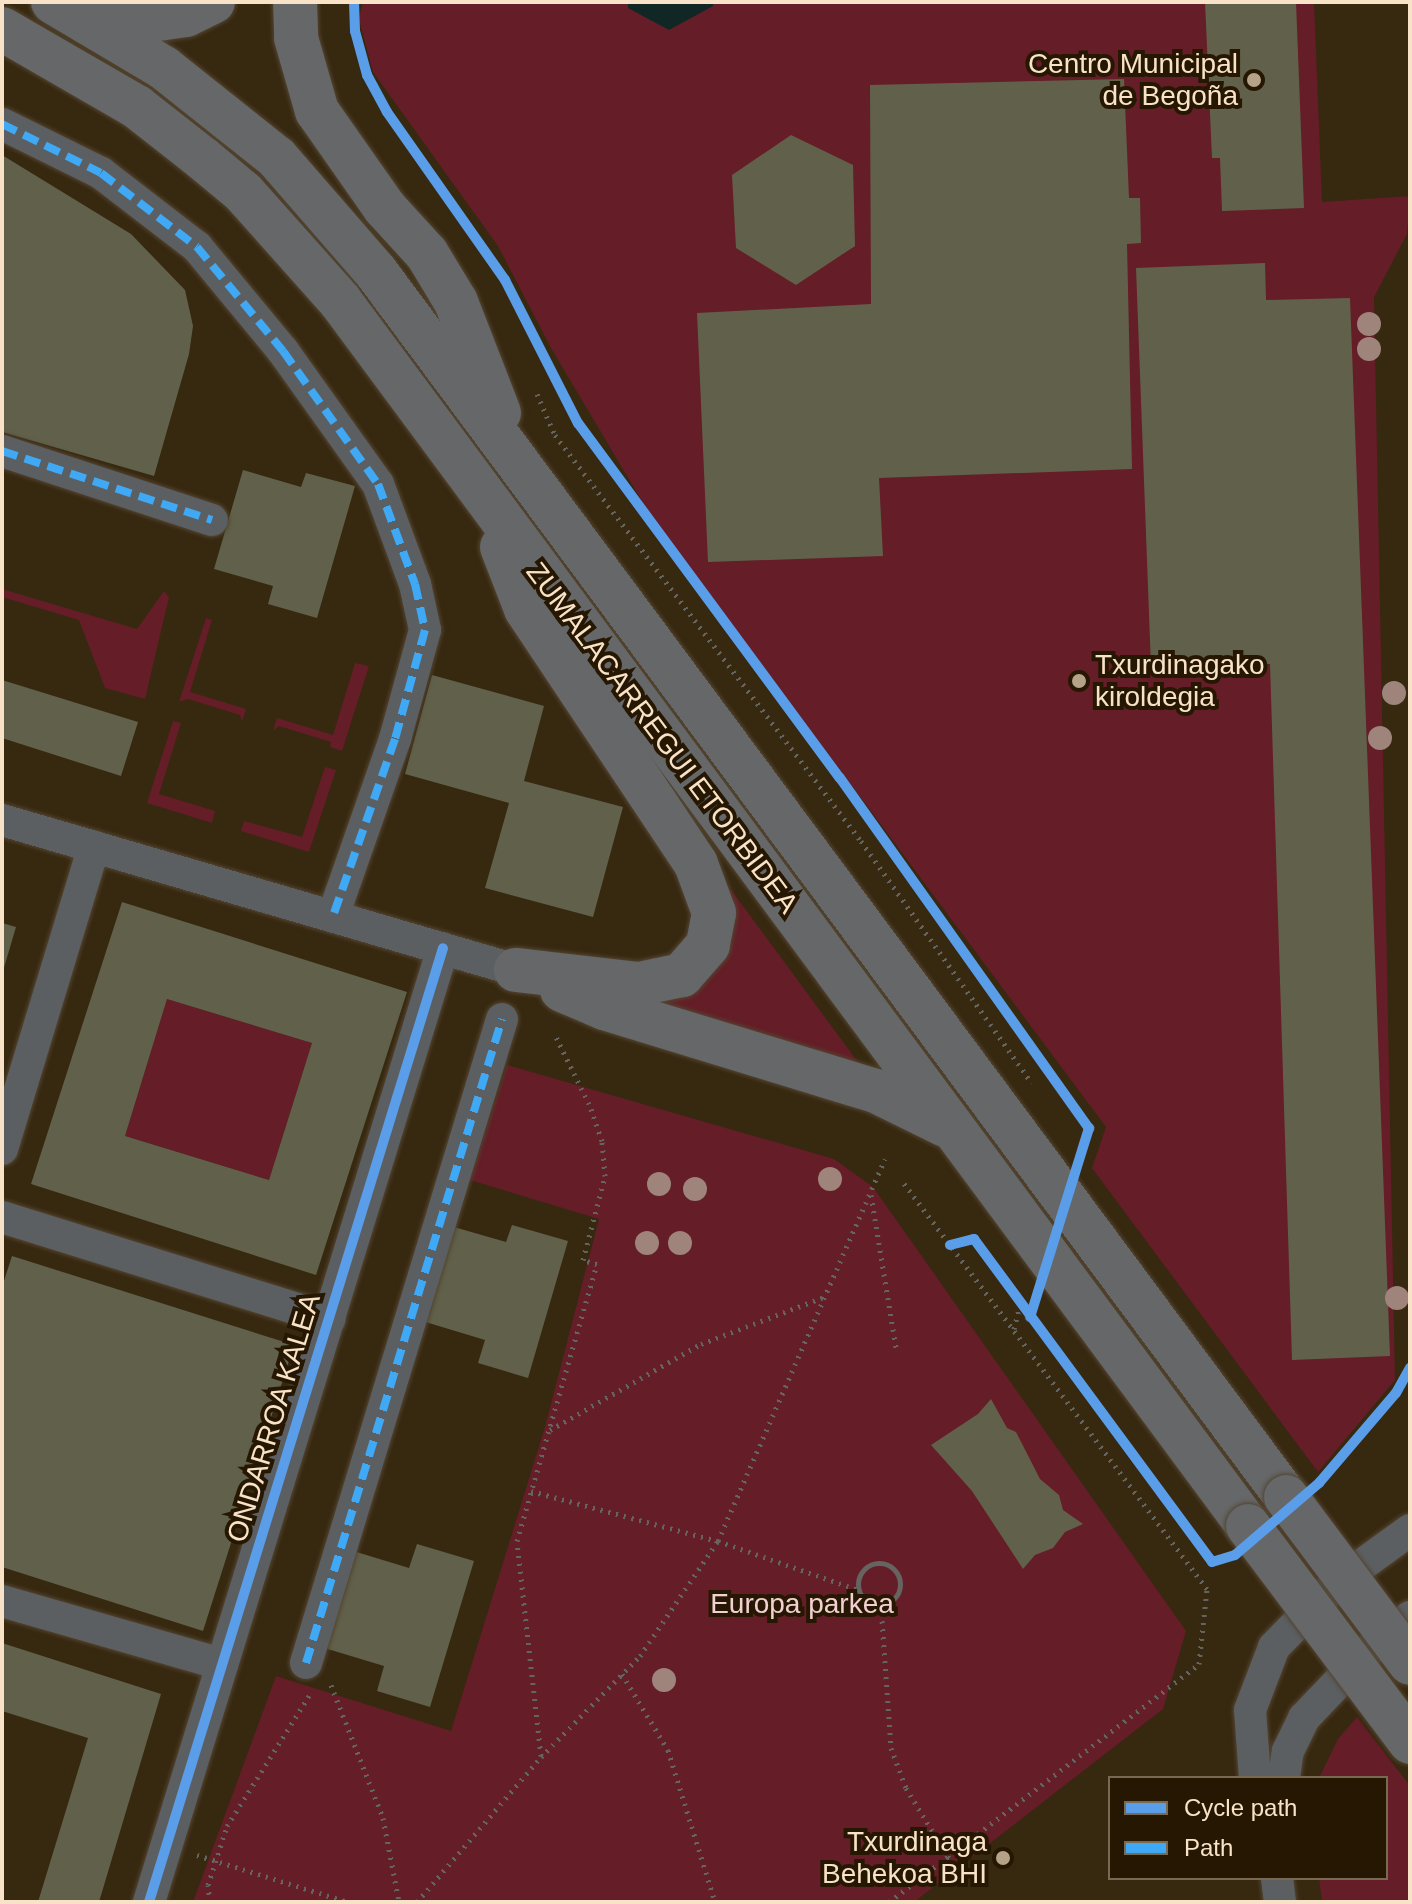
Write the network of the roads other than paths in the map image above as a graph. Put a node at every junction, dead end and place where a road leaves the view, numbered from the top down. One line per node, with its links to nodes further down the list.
1 (213, 2): 3 (main road)
2 (295, 2): 7 (main road)
3 (64, 8): 7 (main road, ZUMALACARREGUI ETORBIDEA)
4 (2, 29): 8 (main road, ZUMALACARREGUI ETORBIDEA)
5 (2, 124): 12 (street)
6 (2, 451): 9 (street)
7 (520, 468): 23 (main road, ZUMALACARREGUI ETORBIDEA, bridge)
8 (482, 496): 14 (main road); 16 (main road, ZUMALACARREGUI ETORBIDEA)
9 (212, 520)
10 (2, 820): 11 (street)
11 (94, 847): 12 (street); 17 (street)
12 (333, 916): 13 (street)
13 (443, 948): 14 (street); 19 (street, ONDARROA KALEA)
14 (516, 970): 16 (main road)
15 (502, 1019): 25 (street)
16 (954, 1130): 26 (main road, ZUMALACARREGUI ETORBIDEA, bridge)
17 (2, 1149)
18 (2, 1217): 19 (street)
19 (330, 1319): 24 (street, ONDARROA KALEA)
20 (1410, 1530): 27 (street)
21 (2, 1601): 24 (street)
22 (1410, 1617): 28 (street)
23 (1410, 1663)
24 (222, 1664): 30 (street, ONDARROA KALEA)
25 (315, 1671)
26 (1410, 1742)
27 (1255, 1776)
28 (1284, 1776)
29 (1277, 1880): 31 (street)
30 (149, 1902)
31 (1280, 1902)

